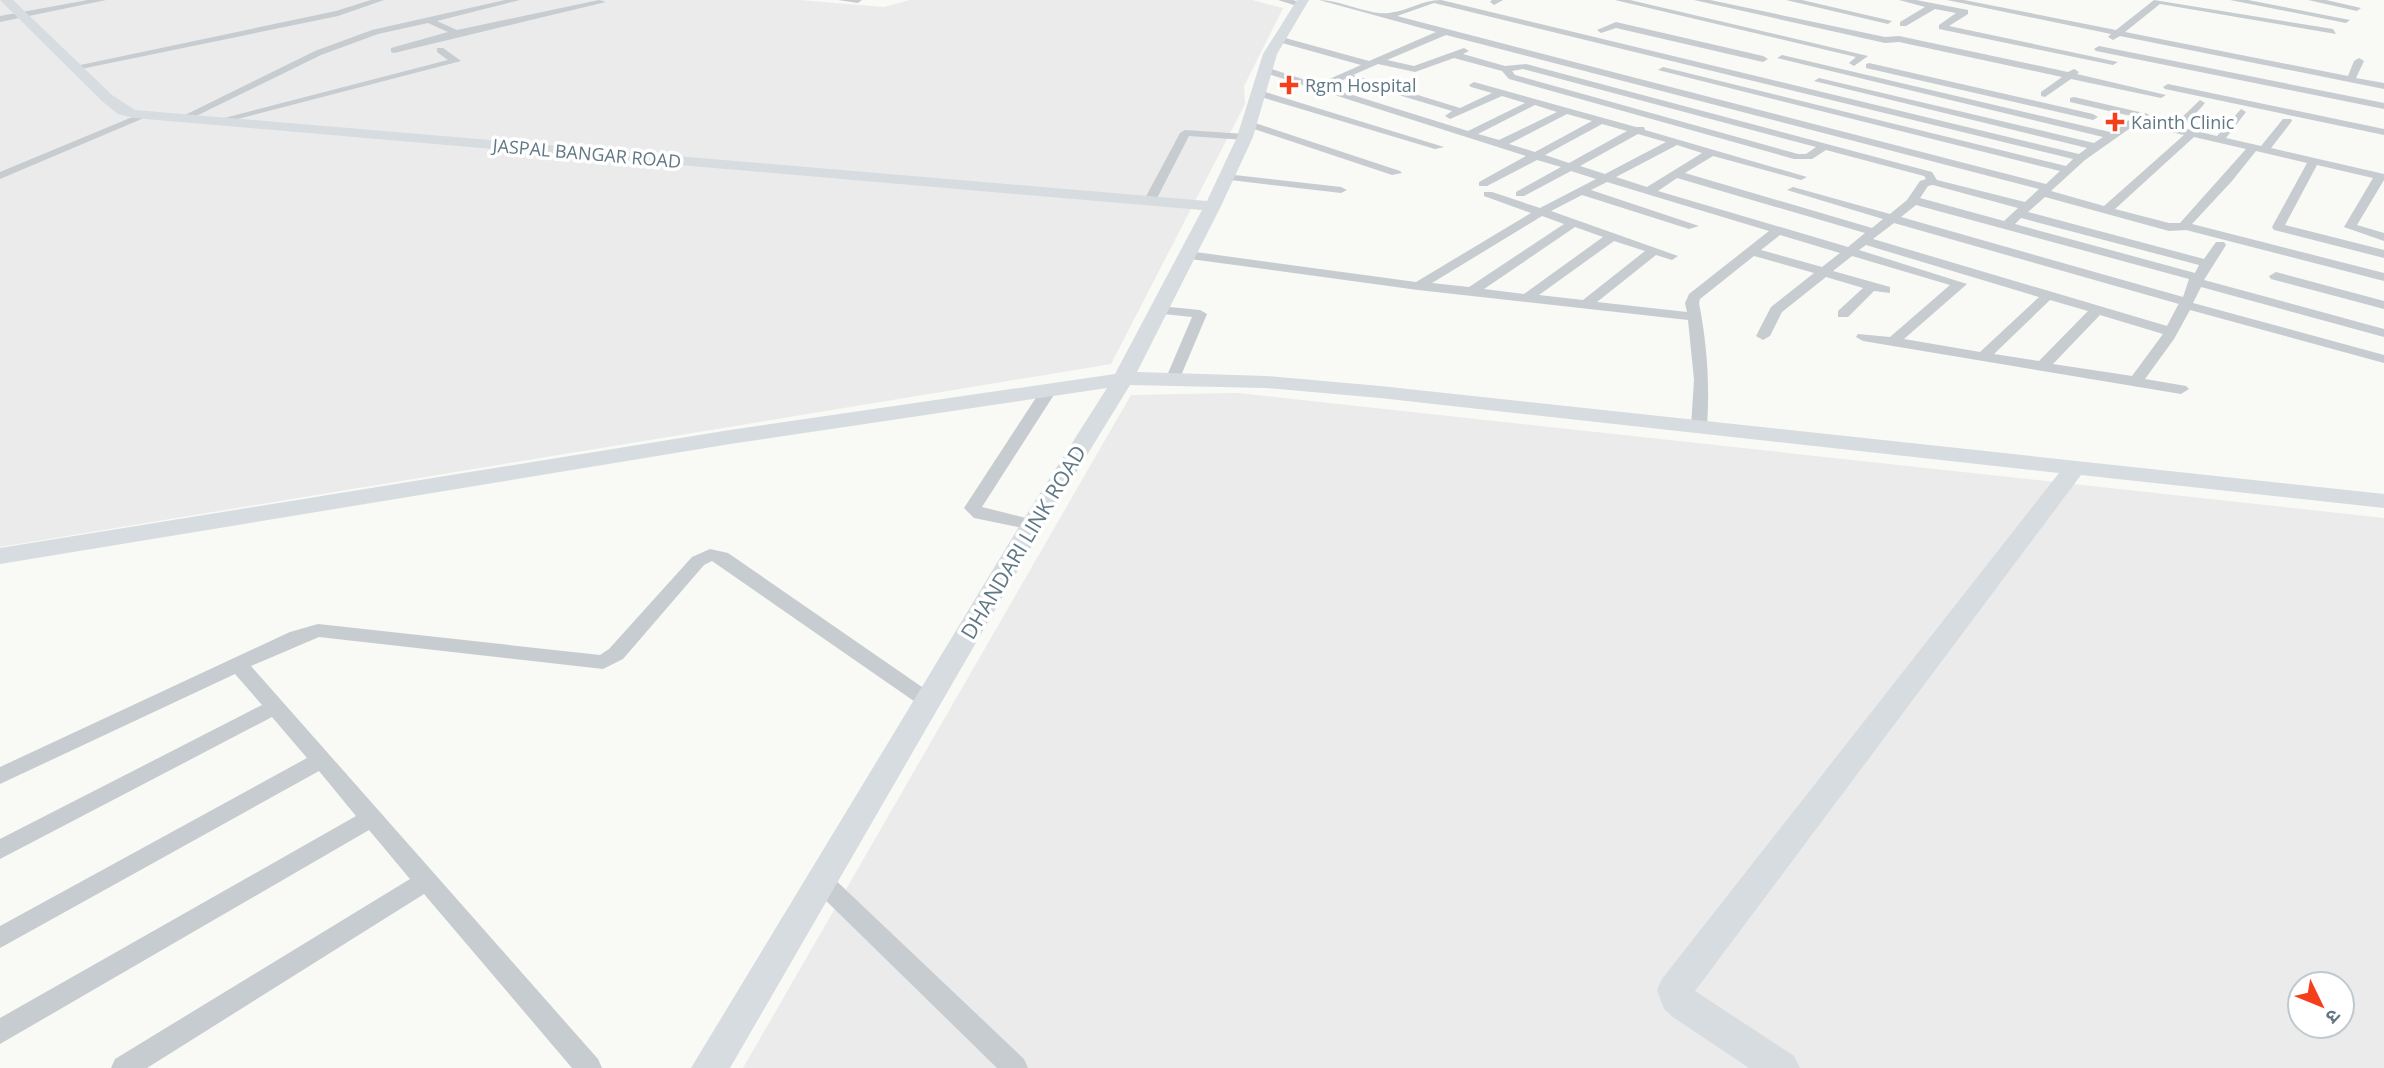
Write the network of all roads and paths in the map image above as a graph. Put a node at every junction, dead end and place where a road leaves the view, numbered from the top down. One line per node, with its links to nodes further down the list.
1 (6, 0): 33 (street, JASPAL BANGAR ROAD)
2 (102, 0): 33 (street)
3 (380, 0): 71 (street)
4 (516, 0): 39 (street)
5 (583, 0): 48 (street)
6 (842, 0): 7 (street)
7 (858, 0)
8 (1432, 0): 37 (street); 60 (street)
9 (1619, 0): 68 (street)
10 (1664, 0): 42 (street)
11 (1698, 0): 52 (street)
12 (1745, 0): 52 (street)
13 (1790, 0): 25 (street)
14 (1823, 0): 25 (street)
15 (1904, 0): 27 (street); 28 (street)
16 (1951, 0): 44 (street)
17 (1994, 0): 44 (street)
18 (2205, 0): 30 (street)
19 (2234, 0): 23 (street)
20 (2312, 0): 24 (street)
21 (1302, 1): 37 (street); 51 (street, DHANDARI LINK ROAD)
22 (2159, 1): 29 (street); 30 (street)
23 (2248, 2): 34 (street); 36 (street)
24 (2360, 3)
25 (1814, 5): 31 (street)
26 (1854, 6): 31 (street)
27 (1894, 6)
28 (1933, 6): 32 (street); 41 (street)
29 (2149, 8): 44 (street); 49 (street)
30 (2196, 8): 34 (street)
31 (1844, 11): 35 (street)
32 (1963, 12): 43 (street); 53 (street)
33 (21, 15): 38 (street); 71 (street, JASPAL BANGAR ROAD)
34 (2235, 15): 49 (street)
35 (1885, 16)
36 (2324, 16): 40 (street); 49 (street)
37 (1387, 17): 46 (street)
38 (0, 19)
39 (427, 19): 48 (street); 102 (street)
40 (2346, 20)
41 (1903, 24)
42 (1782, 26)
43 (1943, 28): 52 (street); 63 (street)
44 (2123, 28): 53 (street); 59 (street)
45 (1601, 30): 50 (street)
46 (1444, 32): 54 (street); 67 (street)
47 (2333, 32): 49 (street)
48 (456, 33): 57 (street)
49 (2310, 33)
50 (1673, 38): 60 (street); 64 (street)
51 (1278, 39): 67 (street); 80 (street, DHANDARI LINK ROAD)
52 (1927, 40): 69 (street); 75 (street)
53 (2109, 41): 56 (street); 65 (street)
54 (1485, 43): 61 (street); 141 (street)
55 (1889, 48): 82 (street)
56 (2099, 49): 63 (street); 70 (street)
57 (394, 50)
58 (440, 50): 105 (street)
59 (2209, 50): 65 (street); 77 (street)
60 (1648, 52): 125 (street)
61 (1455, 55): 67 (street); 72 (street)
62 (1882, 57): 88 (street)
63 (2090, 58): 69 (street); 76 (street)
64 (1763, 59)
65 (2199, 59): 70 (street)
66 (2359, 61): 78 (street)
67 (1373, 62): 74 (street)
68 (1854, 63): 100 (street); 115 (street)
69 (2080, 66): 75 (street); 85 (street)
70 (2189, 66): 76 (street); 95 (street)
71 (76, 67): 99 (street, JASPAL BANGAR ROAD)
72 (1505, 69): 86 (street); 91 (street)
73 (1663, 70): 128 (street)
74 (1343, 75): 84 (street); 96 (street)
75 (2070, 75): 82 (street); 85 (street)
76 (2179, 75): 85 (street); 101 (street)
77 (2328, 75): 78 (street); 89 (street)
78 (2351, 79): 83 (street)
79 (1819, 80): 121 (street)
80 (1261, 81): 84 (street); 110 (street, DHANDARI LINK ROAD); 119 (street)
81 (1474, 85): 87 (street)
82 (2058, 85): 88 (street); 94 (street)
83 (2384, 86)
84 (1318, 87): 108 (street)
85 (2166, 89): 94 (street); 112 (street)
86 (1608, 90): 91 (street); 120 (street)
87 (1501, 93): 92 (street); 96 (street)
88 (2045, 94): 104 (street)
89 (2384, 95)
90 (275, 97): 102 (street)
91 (1590, 99): 103 (street)
92 (1534, 102): 97 (street); 114 (street)
93 (2200, 103): 109 (street)
94 (2153, 105): 104 (street)
95 (2384, 106)
96 (1461, 111): 108 (street)
97 (1566, 111): 106 (street); 118 (street)
98 (2241, 112): 116 (street)
99 (146, 115): 102 (street, JASPAL BANGAR ROAD); 131 (street)
100 (2093, 117)
101 (2384, 117)
102 (184, 118): 105 (street, JASPAL BANGAR ROAD)
103 (1660, 118): 111 (street); 120 (street)
104 (2142, 119): 109 (street); 115 (street)
105 (218, 121): 144 (street, JASPAL BANGAR ROAD)
106 (1601, 121): 111 (street); 124 (street)
107 (2287, 121): 122 (street)
108 (1434, 123): 114 (street)
109 (2176, 129): 113 (street)
110 (1247, 130): 129 (street); 133 (street, DHANDARI LINK ROAD); 144 (street)
111 (1637, 131): 117 (street); 127 (street)
112 (2384, 132)
113 (2192, 133): 116 (street); 147 (street)
114 (1470, 134): 118 (street)
115 (2111, 136): 121 (street)
116 (2220, 139): 122 (street)
117 (1675, 142): 123 (street); 135 (street)
118 (1500, 144): 124 (street)
119 (1439, 147)
120 (1824, 147): 136 (street)
121 (2096, 147): 125 (street)
122 (2258, 148): 126 (street); 153 (street)
123 (1711, 152): 130 (street); 134 (street)
124 (1537, 156): 127 (street); 148 (street)
125 (2081, 158): 128 (street)
126 (2314, 161): 132 (street); 162 (street)
127 (1570, 166): 135 (street); 142 (street)
128 (2069, 170): 141 (street)
129 (1396, 173)
130 (1675, 174): 140 (street); 156 (street)
131 (0, 176)
132 (2382, 176): 157 (street)
133 (1226, 177): 137 (street); 145 (street, DHANDARI LINK ROAD)
134 (1801, 177)
135 (1608, 178): 139 (street); 140 (street)
136 (1933, 182): 143 (street); 146 (street)
137 (1341, 190)
138 (1793, 190): 149 (street)
139 (1582, 191): 148 (street); 151 (street)
140 (1649, 191): 154 (street)
141 (2046, 191): 146 (street); 147 (street)
142 (1520, 194)
143 (1913, 200): 149 (street); 152 (street)
144 (1149, 202): 145 (street, JASPAL BANGAR ROAD)
145 (1213, 206): 163 (street, DHANDARI LINK ROAD)
146 (2025, 210): 152 (street); 165 (street)
147 (2106, 210): 153 (street)
148 (1541, 212): 150 (street); 170 (street)
149 (1890, 219): 156 (street); 174 (street)
150 (1573, 223): 155 (street); 171 (street)
151 (1693, 226)
152 (2006, 226): 169 (street)
153 (2186, 226): 168 (street)
154 (1779, 230): 160 (street); 161 (street)
155 (1612, 236): 159 (street); 173 (street)
156 (1869, 236): 161 (street); 172 (street)
157 (2384, 237)
158 (2220, 245): 165 (street)
159 (1654, 250): 164 (street); 175 (street)
160 (1752, 251): 166 (street); 180 (street)
161 (1850, 251): 166 (street); 185 (street)
162 (2384, 254)
163 (1188, 255): 170 (street); 177 (street, DHANDARI LINK ROAD)
164 (1672, 256)
165 (2206, 263): 169 (street)
166 (1824, 272): 179 (street); 183 (street)
167 (2276, 276): 176 (street)
168 (2384, 277)
169 (2195, 279): 174 (street); 182 (street)
170 (1418, 286): 171 (street)
171 (1471, 292): 173 (street)
172 (2048, 295): 178 (street); 186 (street)
173 (1527, 298): 175 (street)
174 (2186, 303): 181 (street); 187 (street)
175 (1585, 305): 180 (street)
176 (2384, 305)
177 (1159, 310): 189 (street); 190 (street, DHANDARI LINK ROAD)
178 (2097, 310): 181 (street); 188 (street)
179 (1843, 314)
180 (1695, 317): 194 (street)
181 (2171, 332): 191 (street)
182 (2384, 333)
183 (1763, 336)
184 (1863, 337): 185 (street)
185 (1893, 342): 186 (street)
186 (1983, 357): 188 (street)
187 (2384, 359)
188 (2043, 366): 191 (street)
189 (1173, 378): 190 (street); 194 (street)
190 (1123, 379): 193 (street); 197 (street, DHANDARI LINK ROAD)
191 (2136, 381): 192 (street)
192 (2181, 388)
193 (1049, 390): 197 (street); 198 (street)
194 (1699, 426): 195 (street)
195 (2075, 467): 196 (street); 214 (street)
196 (2384, 500)
197 (1032, 525): 200 (street, DHANDARI LINK ROAD)
198 (0, 556)
199 (238, 664): 200 (street); 201 (street); 203 (street)
200 (928, 701): 206 (street, DHANDARI LINK ROAD)
201 (275, 707): 202 (street); 205 (street)
202 (321, 760): 204 (street); 208 (street)
203 (0, 776)
204 (371, 818): 207 (street); 209 (street)
205 (0, 850)
206 (820, 880): 212 (street, DHANDARI LINK ROAD); 213 (street)
207 (426, 881): 210 (street); 211 (street)
208 (0, 938)
209 (0, 1032)
210 (124, 1068)
211 (589, 1068)
212 (710, 1068)
213 (1015, 1068)
214 (1782, 1068)

